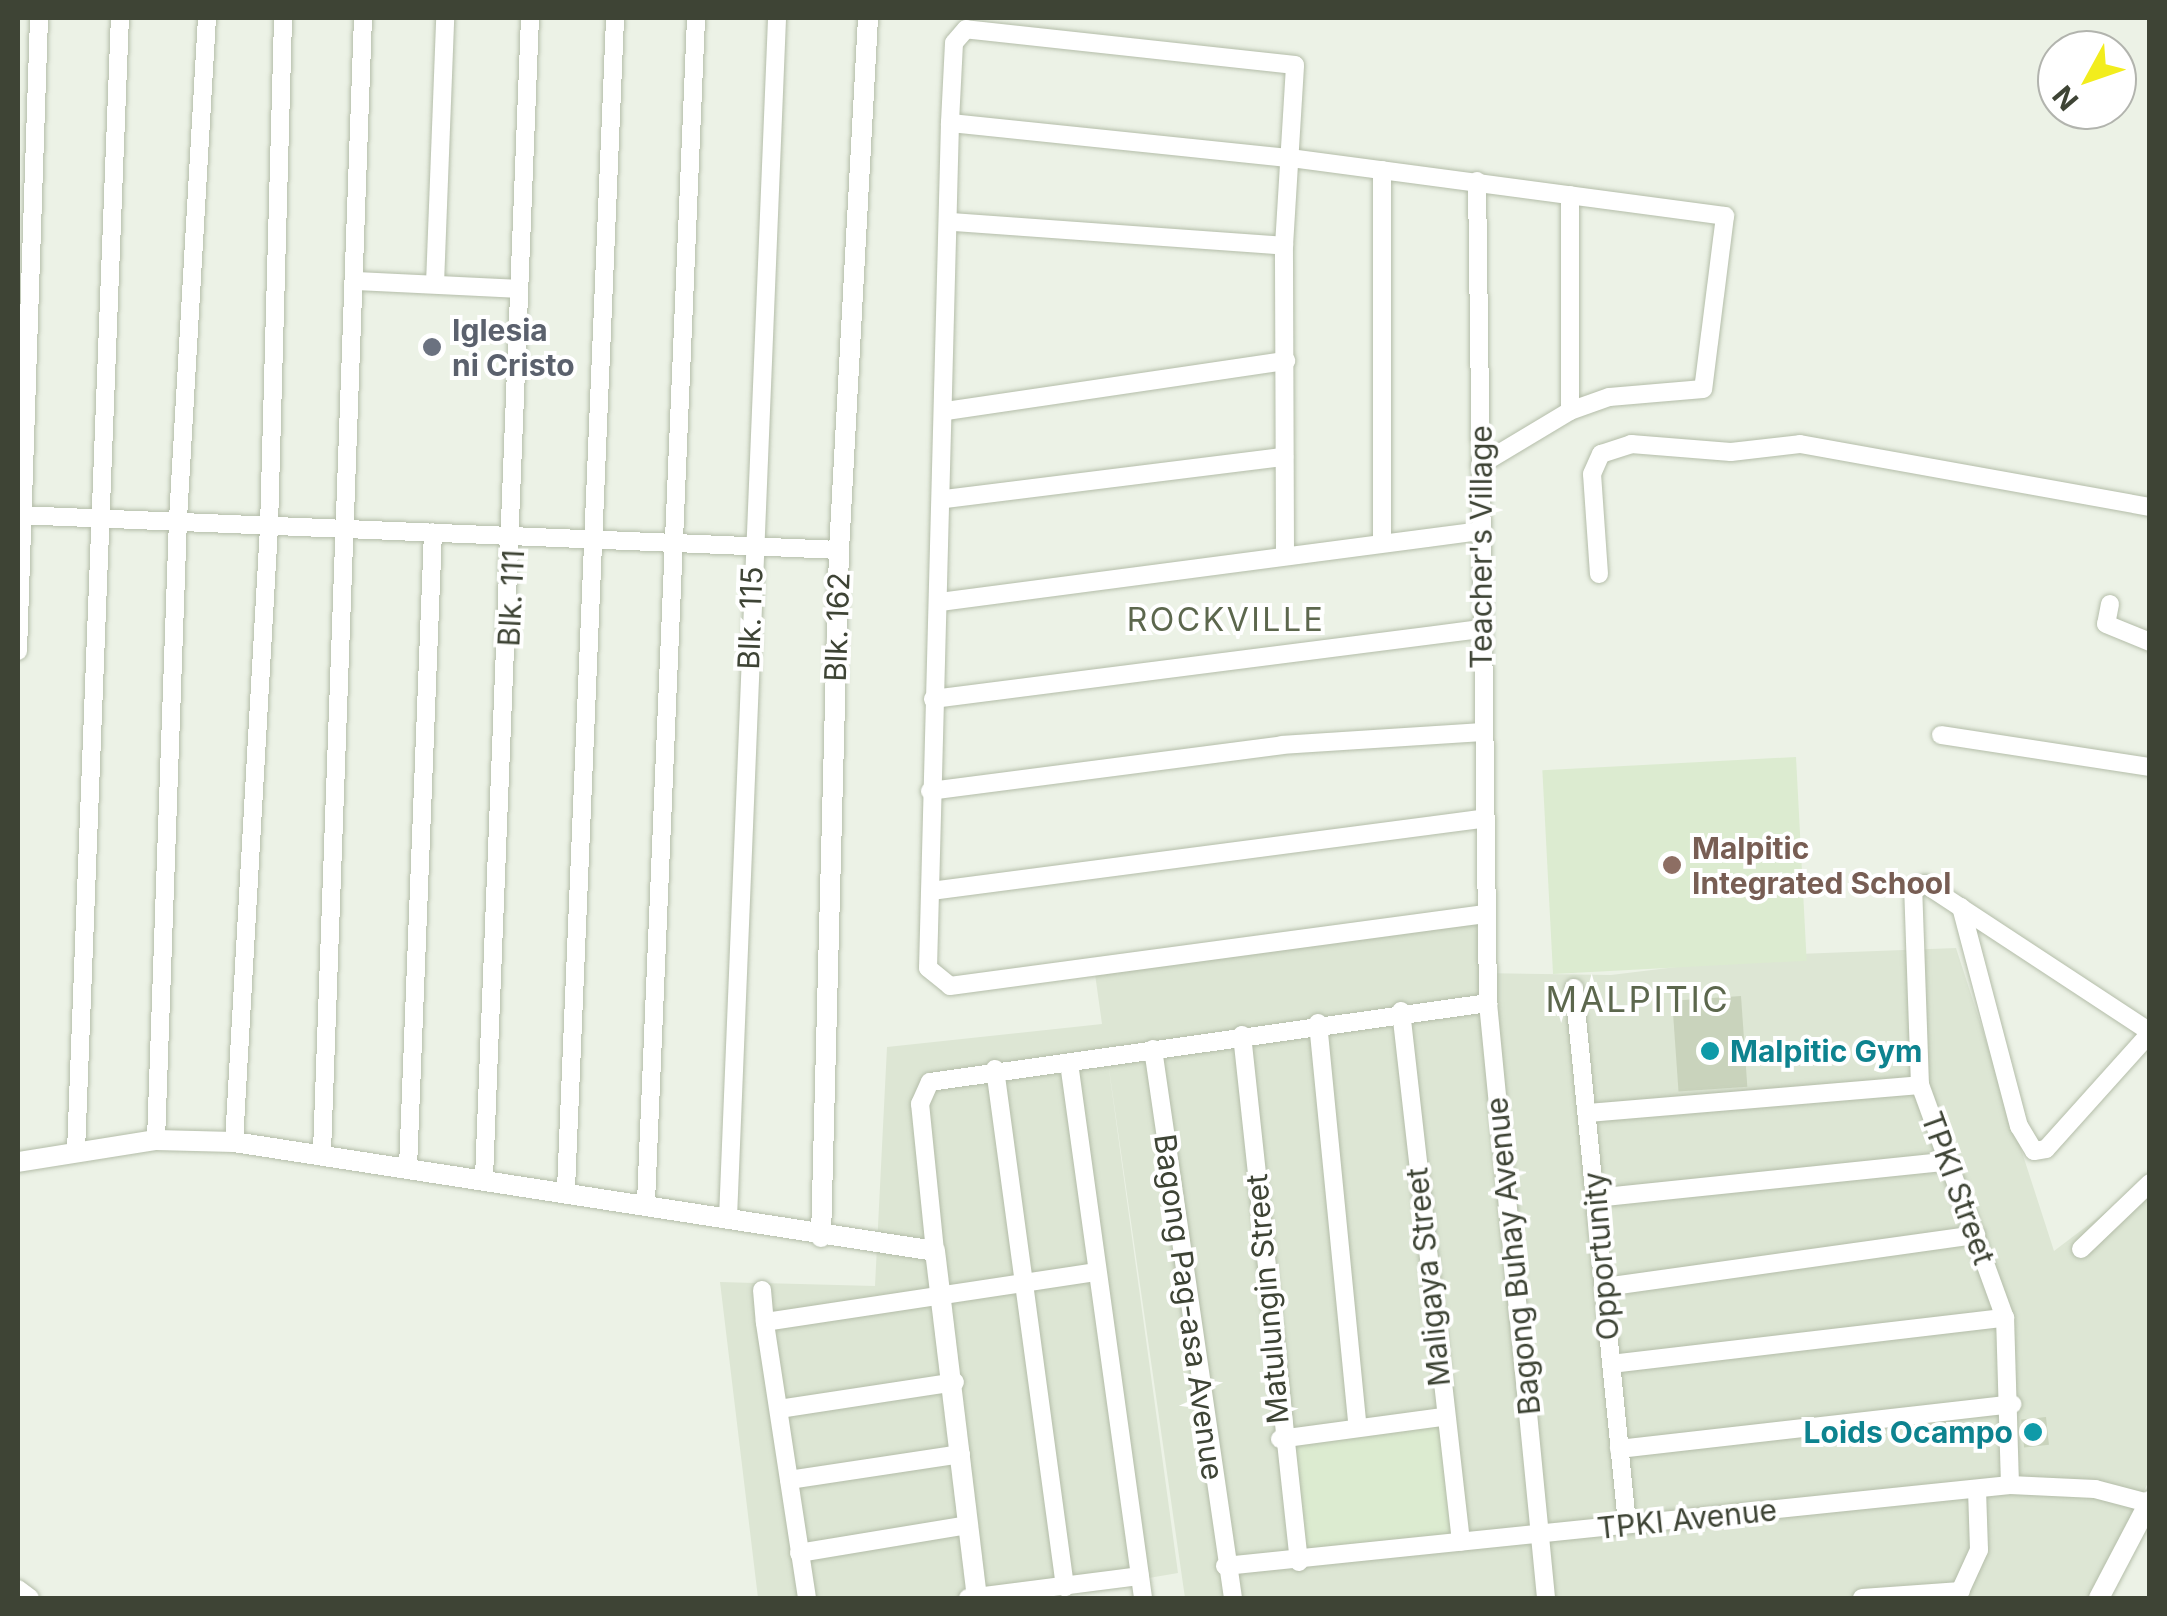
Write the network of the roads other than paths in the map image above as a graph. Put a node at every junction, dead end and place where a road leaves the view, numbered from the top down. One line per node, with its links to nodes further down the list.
1 (39, 18): 31 (street)
2 (120, 18): 32 (street)
3 (207, 18): 33 (street)
4 (283, 18): 34 (street)
5 (363, 18): 21 (street)
6 (445, 18): 22 (street)
7 (530, 18): 23 (street, Blk. 111)
8 (614, 18): 40 (street)
9 (696, 18): 41 (street)
10 (776, 18): 42 (street, Blk. 115)
11 (868, 18): 43 (street, Blk. 162)
12 (1034, 18): 13 (street)
13 (1032, 37): 14 (street); 15 (street)
14 (950, 123): 15 (street); 19 (street)
15 (1291, 158): 16 (street); 20 (street)
16 (1382, 170): 17 (street); 39 (street)
17 (1477, 181): 18 (street); 28 (street, Teacher's Village)
18 (1570, 195): 26 (street); 26 (street)
19 (953, 222): 20 (street); 25 (street)
20 (1284, 246): 24 (street)
21 (355, 281): 22 (street); 35 (street)
22 (435, 284): 23 (street)
23 (517, 289): 38 (street, Blk. 111)
24 (1286, 362): 25 (street); 27 (street)
25 (946, 411): 29 (street)
26 (1570, 411): 28 (street)
27 (1284, 457): 29 (street); 44 (street)
28 (1480, 465): 36 (street, Teacher's Village)
29 (945, 499): 46 (street)
30 (2150, 508): 45 (street)
31 (21, 515): 32 (street); 50 (street)
32 (101, 518): 33 (street); 73 (street)
33 (178, 519): 34 (street); 71 (street)
34 (269, 527): 35 (street); 72 (street)
35 (349, 528): 37 (street); 74 (street)
36 (1481, 530): 39 (street); 48 (street, Teacher's Village)
37 (433, 532): 38 (street); 77 (street)
38 (513, 537): 40 (street); 78 (street, Blk. 111)
39 (1382, 540): 44 (street)
40 (594, 541): 41 (street); 80 (street)
41 (673, 542): 42 (street); 82 (street)
42 (753, 548): 43 (street); 83 (street, Blk. 115)
43 (839, 550): 85 (street, Blk. 162)
44 (1285, 550): 46 (street)
45 (1599, 574)
46 (940, 602): 51 (street)
47 (2110, 604): 49 (street)
48 (1481, 628): 51 (street); 52 (street, Teacher's Village)
49 (2150, 642)
50 (18, 651)
51 (933, 699): 55 (street)
52 (1482, 732): 55 (street); 56 (street, Teacher's Village)
53 (1941, 735): 54 (street)
54 (2150, 766)
55 (930, 791): 57 (street)
56 (1480, 819): 57 (street); 59 (street, Teacher's Village)
57 (931, 891): 59 (street)
58 (1961, 907): 64 (street); 64 (street); 69 (street, TPKI Street)
59 (1485, 914): 61 (street, Bagong Buhay Avenue)
60 (1574, 988): 70 (street, Opportunity)
61 (1488, 1003): 62 (street); 110 (street, Bagong Buhay Avenue)
62 (1401, 1011): 63 (street); 99 (street, Maligaya Street)
63 (1318, 1023): 65 (street); 100 (street)
64 (2150, 1032)
65 (1242, 1035): 66 (street); 101 (street, Matulungin Street)
66 (1153, 1049): 67 (street); 114 (street, Bagong Pag-asa Avenue)
67 (1069, 1063): 68 (street); 88 (street)
68 (996, 1069): 87 (street); 89 (street)
69 (1920, 1086): 70 (street); 76 (street, TPKI Street)
70 (1588, 1113): 81 (street, Opportunity)
71 (156, 1140): 72 (street); 73 (street)
72 (234, 1142): 74 (street)
73 (76, 1151): 75 (street)
74 (322, 1152): 77 (street)
75 (18, 1162)
76 (1945, 1162): 81 (street); 84 (street, TPKI Street)
77 (408, 1168): 78 (street)
78 (484, 1178): 80 (street)
79 (2150, 1183): 86 (street)
80 (566, 1189): 82 (street)
81 (1594, 1198): 90 (street, Opportunity)
82 (646, 1202): 83 (street)
83 (728, 1218): 85 (street)
84 (1976, 1235): 90 (street); 93 (street, TPKI Street)
85 (821, 1237): 87 (street)
86 (2081, 1249)
87 (935, 1250): 92 (street)
88 (1096, 1272): 89 (street); 115 (street)
89 (1023, 1284): 92 (street); 116 (street)
90 (1605, 1287): 95 (street, Opportunity)
91 (762, 1290): 94 (street)
92 (941, 1298): 94 (street); 96 (street)
93 (2005, 1318): 95 (street); 97 (street, TPKI Street)
94 (765, 1322): 98 (street)
95 (1611, 1364): 102 (street, Opportunity)
96 (954, 1382): 98 (street); 103 (street)
97 (2012, 1404): 102 (street); 105 (street, TPKI Street)
98 (779, 1409): 104 (street)
99 (1442, 1417): 100 (street); 111 (street, Maligaya Street)
100 (1358, 1428): 101 (street)
101 (1280, 1439): 113 (street, Matulungin Street)
102 (1619, 1449): 108 (street, Opportunity)
103 (962, 1454): 104 (street); 109 (street)
104 (789, 1480): 112 (street)
105 (2010, 1484): 106 (street, TPKI Avenue); 107 (street, TPKI Avenue)
106 (1977, 1490): 108 (street, TPKI Avenue); 118 (street)
107 (2149, 1502): 127 (street)
108 (1627, 1524): 110 (street, TPKI Avenue)
109 (969, 1525): 112 (street); 122 (street)
110 (1540, 1534): 111 (street, TPKI Avenue); 125 (street, Bagong Buhay Avenue)
111 (1461, 1542): 113 (street, TPKI Avenue)
112 (799, 1553): 120 (street)
113 (1299, 1562): 114 (street, TPKI Avenue)
114 (1225, 1566): 124 (street, Bagong Pag-asa Avenue)
115 (1140, 1576): 116 (street); 123 (street)
116 (1065, 1587): 122 (street)
117 (18, 1589): 119 (street)
118 (1959, 1595): 126 (street)
119 (30, 1598)
120 (806, 1598)
121 (968, 1598): 122 (street)
122 (976, 1598)
123 (1143, 1598)
124 (1234, 1598)
125 (1546, 1598)
126 (1862, 1598)
127 (2099, 1598)

